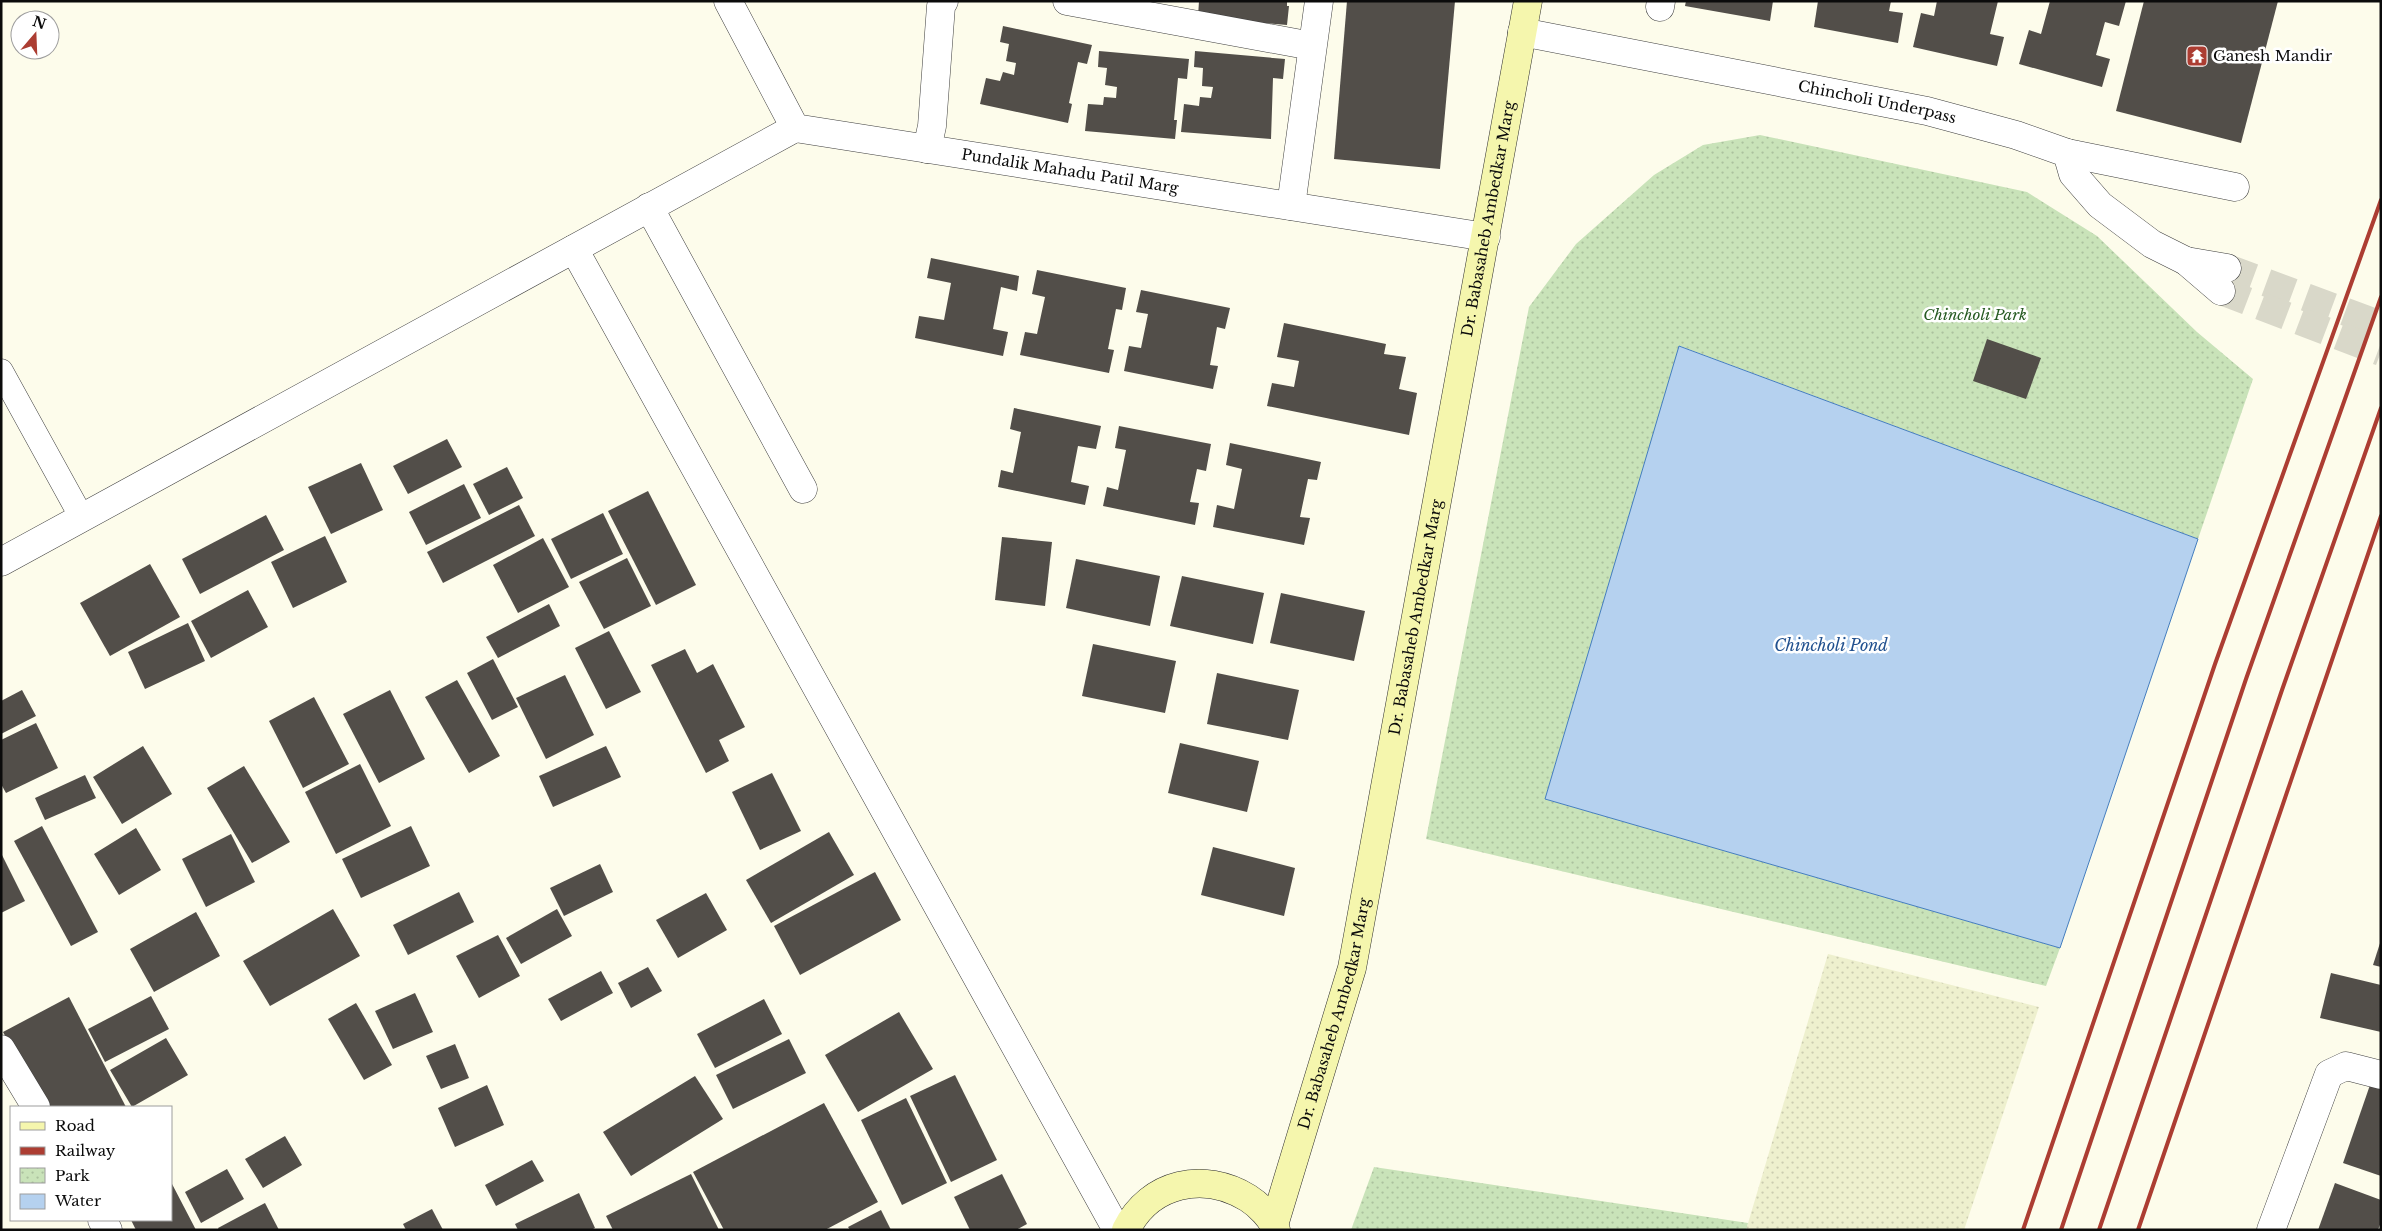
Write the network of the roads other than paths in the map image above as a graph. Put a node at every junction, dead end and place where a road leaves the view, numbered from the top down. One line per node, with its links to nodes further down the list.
1 (728, 1): 8 (street)
2 (944, 1): 9 (street)
3 (1068, 1): 7 (street)
4 (1319, 1): 7 (street)
5 (1528, 1): 6 (main road, Dr. Babasaheb Ambedkar Marg)
6 (1522, 32): 10 (street, Chincholi Underpass); 14 (main road, Dr. Babasaheb Ambedkar Marg)
7 (1312, 46): 12 (street)
8 (795, 128): 9 (street, Pundalik Mahadu Patil Marg); 13 (street)
9 (927, 149): 12 (street, Pundalik Mahadu Patil Marg)
10 (2067, 153): 11 (street, Chincholi Underpass); 16 (street)
11 (2235, 187)
12 (1291, 206): 14 (street, Pundalik Mahadu Patil Marg)
13 (649, 208): 15 (street); 18 (street)
14 (1486, 237): 24 (main road, Dr. Babasaheb Ambedkar Marg)
15 (574, 249): 19 (street); 25 (street)
16 (2224, 279)
17 (1, 371): 19 (lane)
18 (803, 489)
19 (82, 518): 20 (street)
20 (1, 562)
21 (1, 1049): 23 (street)
22 (2381, 1075): 27 (street)
23 (35, 1106)
24 (1275, 1227): 26 (main road, Dr. Babasaheb Ambedkar Marg)
25 (1117, 1230)
26 (1126, 1230)
27 (2271, 1230)

